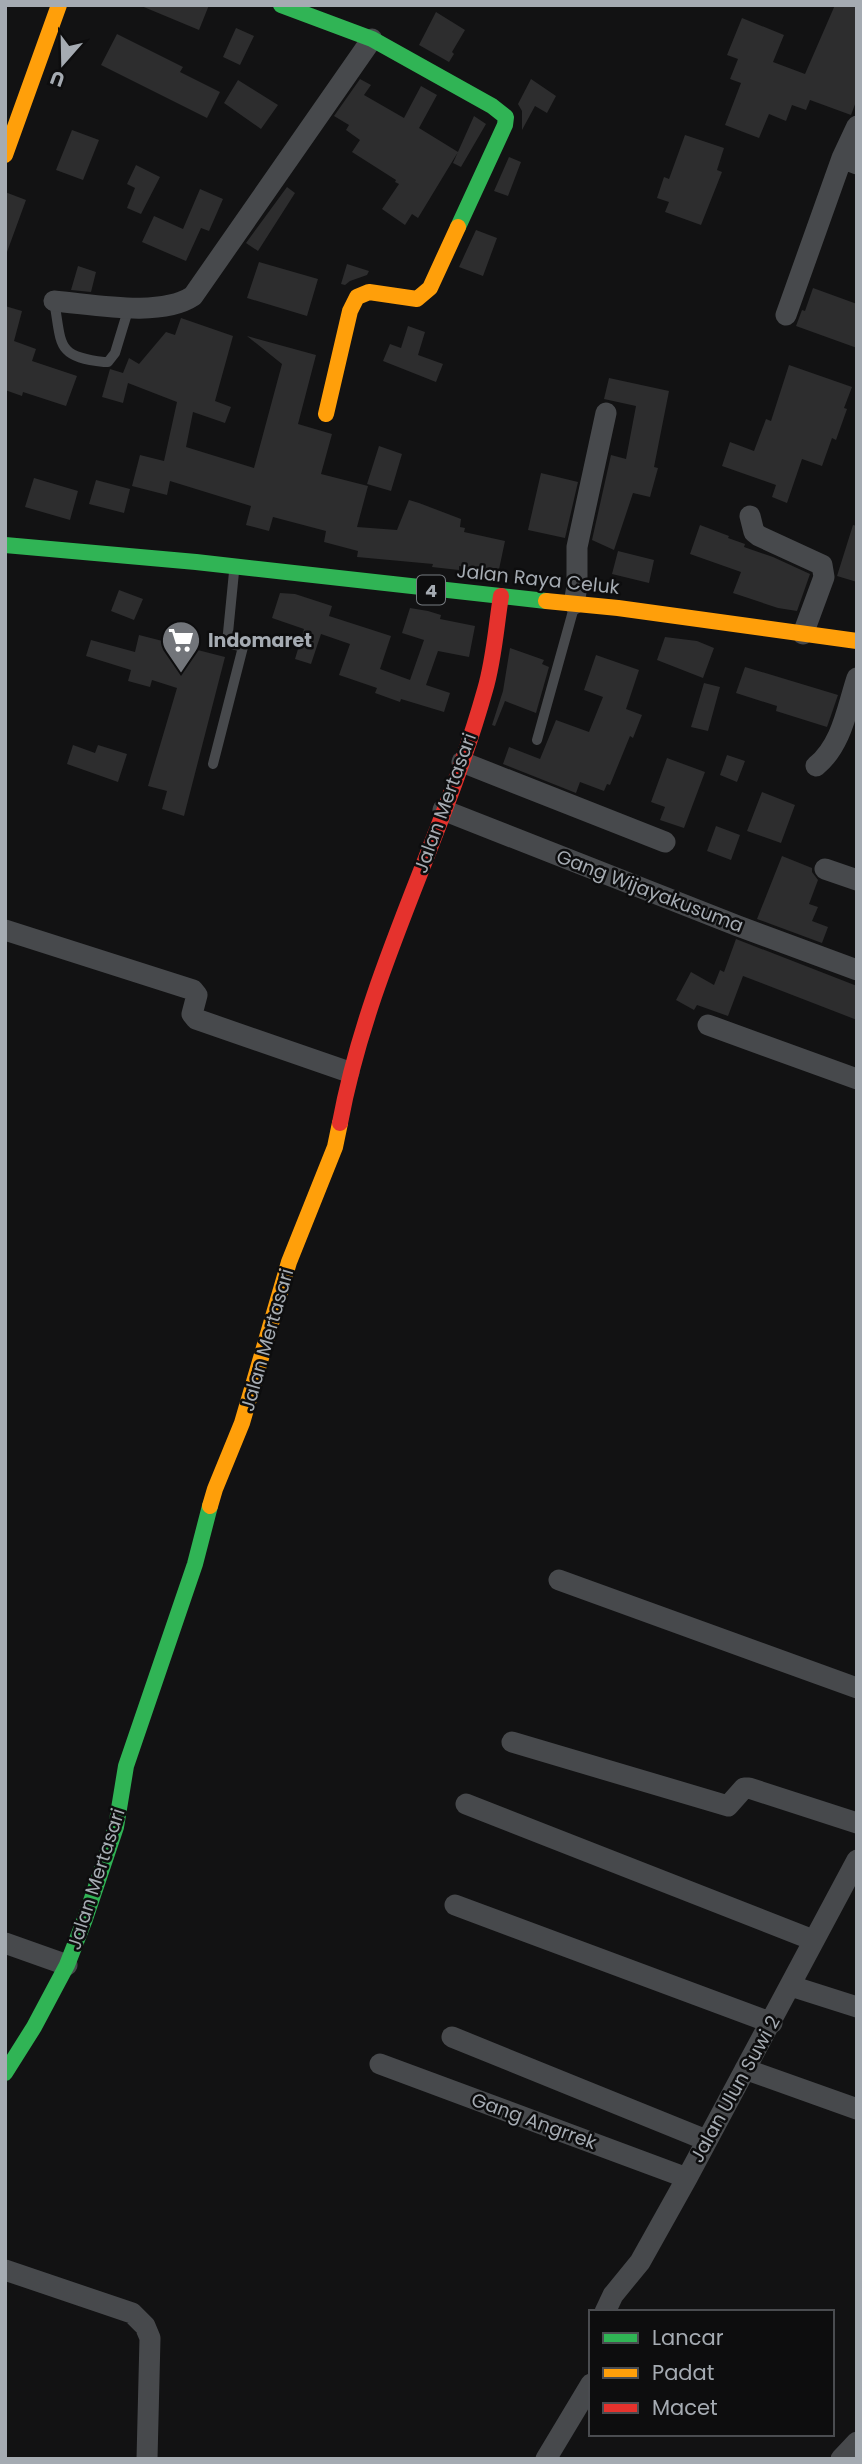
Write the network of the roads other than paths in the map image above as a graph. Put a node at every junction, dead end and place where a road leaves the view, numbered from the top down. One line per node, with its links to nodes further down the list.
1 (58, 5): 6 (main road)
2 (281, 5): 3 (main road)
3 (320, 12): 4 (main road)
4 (372, 39): 9 (street); 12 (main road)
5 (857, 126): 7 (street)
6 (5, 155)
7 (849, 161): 10 (street)
8 (54, 301): 9 (street); 9 (lane)
9 (129, 307)
10 (786, 315)
11 (606, 413): 17 (street)
12 (326, 414)
13 (750, 516): 18 (street)
14 (5, 545): 15 (main road, Jalan Raya Celuk / 4)
15 (235, 566): 16 (main road, Jalan Raya Celuk / 4); 23 (lane)
16 (502, 597): 17 (main road, Jalan Raya Celuk / 4); 22 (main road, Jalan Mertasari)
17 (574, 604): 18 (main road, Jalan Raya Celuk / 4); 21 (lane)
18 (803, 635): 19 (main road, Jalan Raya Celuk / 4)
19 (857, 641)
20 (857, 678): 24 (street)
21 (537, 740)
22 (462, 762): 25 (main road, Jalan Mertasari); 26 (street)
23 (213, 764)
24 (816, 766)
25 (443, 810): 30 (street, Gang Wijayakusuma); 32 (main road, Jalan Mertasari)
26 (665, 842)
27 (825, 869): 28 (street)
28 (857, 880)
29 (5, 930): 32 (street)
30 (857, 970)
31 (708, 1025): 33 (street)
32 (349, 1072): 44 (main road, Jalan Mertasari)
33 (857, 1079)
34 (559, 1580): 35 (street)
35 (857, 1688)
36 (512, 1742): 38 (street)
37 (467, 1804): 42 (street)
38 (857, 1823)
39 (857, 1860): 40 (street, Jalan Ulun Suwi 2)
40 (848, 1898): 42 (street, Jalan Ulun Suwi 2)
41 (455, 1905): 47 (street)
42 (813, 1940): 45 (street, Jalan Ulun Suwi 2)
43 (5, 1943): 44 (street)
44 (67, 1965): 51 (main road, Jalan Mertasari)
45 (791, 1986): 46 (street); 47 (street, Jalan Ulun Suwi 2)
46 (857, 2007)
47 (772, 2023): 50 (street, Jalan Ulun Suwi 2)
48 (452, 2037): 53 (street)
49 (380, 2064): 54 (street, Gang Angrrek)
50 (745, 2069): 52 (street); 53 (street, Jalan Ulun Suwi 2)
51 (5, 2073)
52 (857, 2109)
53 (706, 2140): 54 (street, Jalan Ulun Suwi 2)
54 (687, 2178): 56 (street, Jalan Ulun Suwi 2)
55 (5, 2270): 59 (street)
56 (606, 2310)
57 (589, 2387): 60 (street)
58 (857, 2442): 61 (street)
59 (146, 2459)
60 (546, 2459)
61 (841, 2459)

